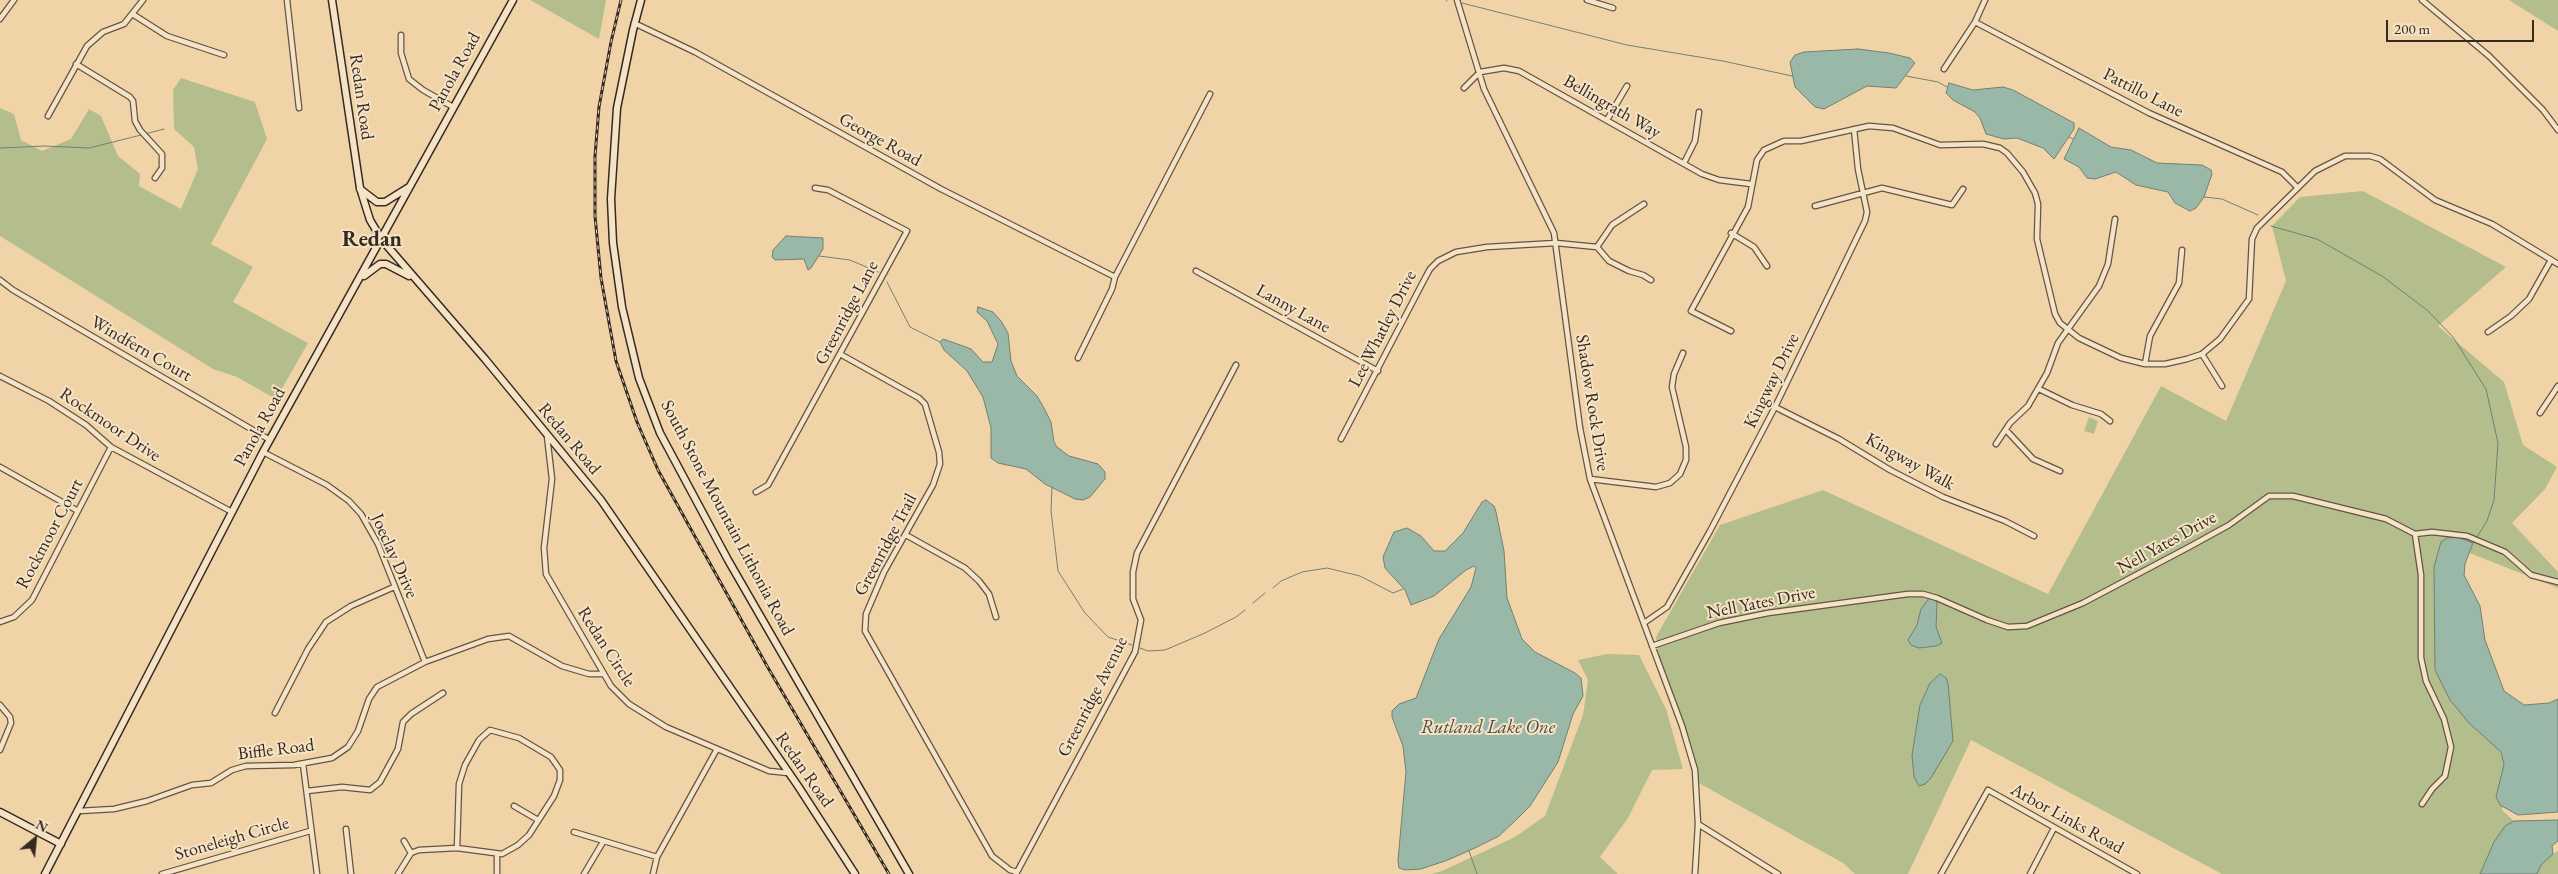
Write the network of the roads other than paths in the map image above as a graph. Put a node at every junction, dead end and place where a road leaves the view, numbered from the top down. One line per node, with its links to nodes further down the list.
1 (14, 0): 13 (street)
2 (143, 0): 12 (street)
3 (287, 0): 25 (street)
4 (332, 0): 35 (main road, Redan Road)
5 (513, 0): 24 (main road, Panola Road)
6 (641, 0): 15 (main road, South Stone Mountain Lithonia Road)
7 (1457, 0): 20 (street, Shadow Rock Drive)
8 (1586, 0): 11 (street)
9 (1985, 0): 14 (street)
10 (2422, 0): 30 (street)
11 (1613, 8)
12 (134, 14): 17 (street); 18 (street)
13 (0, 19)
14 (1976, 22): 19 (street); 37 (street, Pattillo Lane)
15 (634, 23): 52 (street, George Road); 133 (main road, South Stone Mountain Lithonia Road)
16 (401, 35): 24 (street)
17 (224, 55)
18 (76, 64): 27 (street); 32 (street)
19 (1944, 70)
20 (1480, 72): 22 (street); 28 (street, Bellingrath Way); 45 (street, Shadow Rock Drive)
21 (1627, 86): 28 (street)
22 (1464, 88)
23 (1210, 94): 52 (street)
24 (453, 107): 33 (main road, Panola Road)
25 (299, 108)
26 (1699, 112): 31 (street)
27 (48, 116)
28 (1607, 120): 31 (street, Bellingrath Way)
29 (1854, 129): 34 (street); 39 (street, Kingway Drive); 57 (street)
30 (2558, 130)
31 (1684, 163): 34 (street, Bellingrath Way)
32 (155, 178)
33 (412, 184): 35 (main road); 44 (main road, Panola Road)
34 (1751, 184): 43 (street)
35 (360, 188): 44 (main road, Redan Road)
36 (815, 188): 61 (street, Greenridge Lane)
37 (2298, 188): 48 (street); 62 (street)
38 (1963, 189): 39 (street)
39 (1863, 192): 41 (street); 71 (street, Kingway Drive)
40 (1644, 204): 46 (street)
41 (1815, 206)
42 (2115, 219): 57 (street)
43 (1732, 233): 50 (street); 58 (street)
44 (382, 240): 53 (main road, Redan Road); 56 (main road, Panola Road)
45 (1556, 243): 46 (street, Lee Whatley Drive); 66 (street, Lee Whatley Drive); 83 (street, Shadow Rock Drive)
46 (1596, 247): 55 (street)
47 (2182, 250): 64 (street)
48 (2551, 260): 49 (street); 59 (street)
49 (2558, 264)
50 (1767, 266)
51 (1196, 271): 66 (street, Lanny Lane)
52 (1114, 277): 63 (street)
53 (414, 278): 56 (main road); 75 (main road, Redan Road)
54 (0, 280): 77 (street, Windfern Court)
55 (1651, 280)
56 (355, 287): 77 (main road, Panola Road)
57 (2067, 330): 64 (street); 70 (street)
58 (1731, 331)
59 (2488, 332)
60 (1683, 353): 83 (street)
61 (840, 354): 84 (street, Greenridge Lane); 87 (street, Greenridge Trail)
62 (2202, 354): 64 (street); 68 (street)
63 (1078, 358)
64 (2145, 364)
65 (1236, 365): 123 (street, Greenridge Avenue)
66 (1378, 371): 76 (street, Lee Whatley Drive)
67 (0, 376): 79 (street, Rockmoor Drive)
68 (2222, 386)
69 (2558, 386): 72 (street)
70 (2039, 389): 73 (street); 74 (street)
71 (1775, 407): 89 (street, Kingway Walk); 94 (street, Kingway Drive)
72 (2540, 414)
73 (2110, 421)
74 (2006, 430): 78 (street); 82 (street)
75 (546, 434): 97 (street, Redan Circle); 104 (main road, Redan Road)
76 (1341, 439)
77 (270, 440): 80 (main road, Panola Road)
78 (1996, 444)
79 (111, 447): 85 (street, Rockmoor Court); 86 (street, Rockmoor Drive)
80 (263, 452): 86 (main road, Panola Road); 91 (street, Joeclay Drive)
81 (0, 466): 85 (street)
82 (2060, 471)
83 (1590, 479): 94 (street, Shadow Rock Drive)
84 (756, 492)
85 (78, 511): 93 (street, Rockmoor Court)
86 (232, 512): 108 (main road, Panola Road)
87 (906, 534): 92 (street); 123 (street, Greenridge Trail)
88 (2415, 534): 90 (street); 95 (street, Nell Yates Drive); 106 (street)
89 (2034, 536)
90 (2558, 582)
91 (394, 587): 96 (street, Joeclay Drive); 100 (street)
92 (996, 617)
93 (0, 622)
94 (1644, 623): 95 (street, Shadow Rock Drive)
95 (1652, 646): 111 (street, Shadow Rock Drive)
96 (425, 662): 97 (street, Biffle Road); 103 (street, Biffle Road)
97 (604, 674): 101 (street, Redan Circle)
98 (443, 693): 105 (street)
99 (0, 705): 102 (street)
100 (275, 713)
101 (717, 749): 104 (street, Redan Circle); 122 (street)
102 (0, 750)
103 (303, 764): 105 (street); 108 (street, Biffle Road)
104 (788, 773): 132 (main road, Redan Road)
105 (307, 791): 114 (street)
106 (2422, 804)
107 (514, 806): 110 (street)
108 (79, 810): 118 (main road, Panola Road)
109 (0, 812): 118 (main road)
110 (538, 820): 119 (street); 121 (street)
111 (1698, 824): 134 (street, Shadow Rock Drive); 135 (street)
112 (2054, 828): 136 (street, Arbor Links Road); 137 (street); 138 (street, Arbor Links Road)
113 (346, 829): 127 (street)
114 (310, 831): 125 (street, Stoneleigh Circle); 126 (street)
115 (574, 832): 117 (street)
116 (404, 841): 120 (street)
117 (603, 842): 122 (street); 130 (street)
118 (61, 844): 124 (main road, Panola Road)
119 (456, 848): 120 (street); 121 (street)
120 (412, 853): 128 (street)
121 (497, 854): 129 (street)
122 (657, 857): 131 (street)
123 (1017, 873)
124 (45, 874)
125 (162, 874)
126 (317, 874)
127 (351, 874)
128 (398, 874)
129 (497, 874)
130 (584, 874)
131 (653, 874)
132 (855, 874)
133 (909, 874)
134 (1695, 874)
135 (1778, 874)
136 (1941, 874)
137 (2030, 874)
138 (2137, 874)

